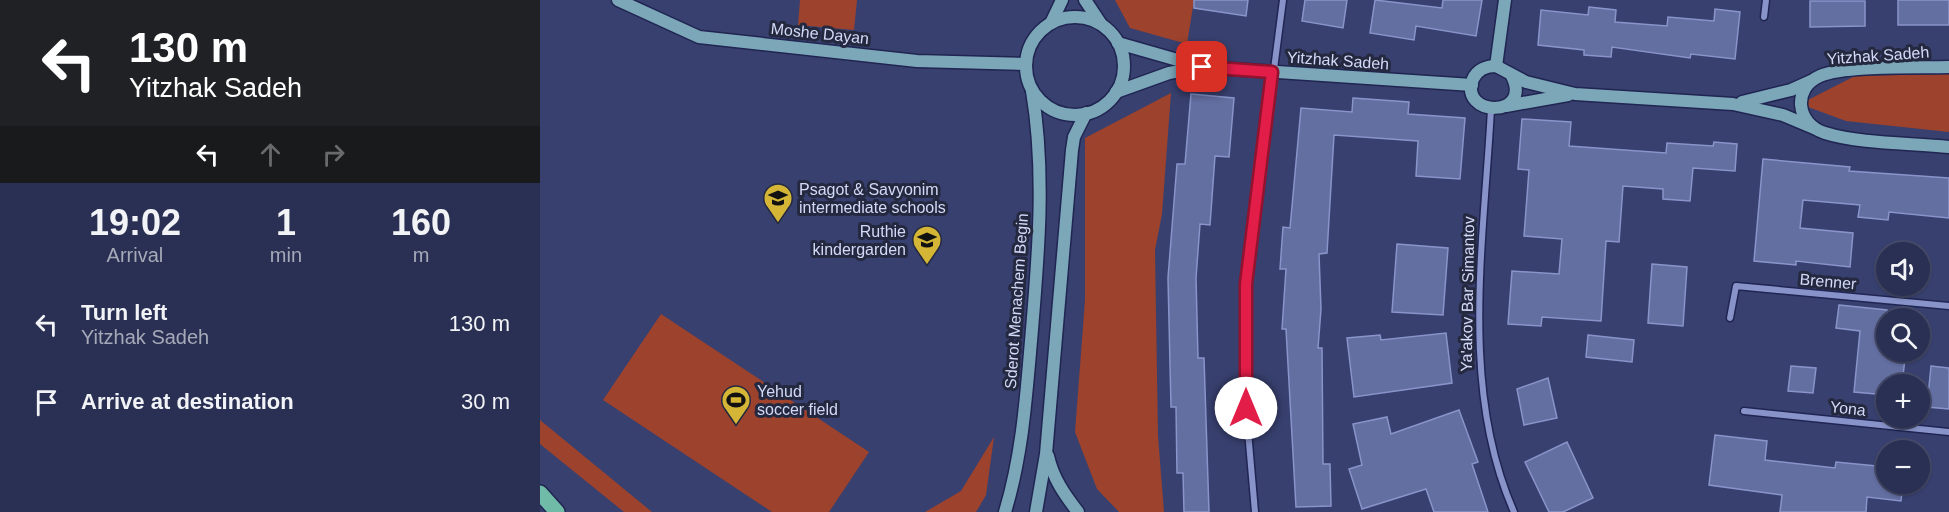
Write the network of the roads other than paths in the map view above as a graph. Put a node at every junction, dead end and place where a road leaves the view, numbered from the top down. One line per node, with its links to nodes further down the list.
1 (618, 0): 11 (street, Moshe Dayan)
2 (1062, 0): 8 (street)
3 (1085, 0): 9 (street)
4 (1283, 0): 15 (street)
5 (1505, 0): 12 (street)
6 (1766, 0): 7 (street)
7 (1764, 17)
8 (1052, 23): 9 (street); 11 (street)
9 (1102, 25): 10 (street)
10 (1118, 43): 13 (street, Yitzhak Sadeh); 20 (street)
11 (1025, 64): 19 (street)
12 (1496, 66): 16 (street); 18 (street)
13 (1202, 67): 15 (street, Yitzhak Sadeh); 20 (street, Yitzhak Sadeh)
14 (1949, 67): 17 (street, Yitzhak Sadeh)
15 (1272, 72): 18 (street, Yitzhak Sadeh); 38 (street)
16 (1512, 76): 21 (street, Yitzhak Sadeh); 23 (street)
17 (1811, 80): 22 (street, Yitzhak Sadeh); 26 (street, Yitzhak Sadeh)
18 (1472, 85): 24 (street)
19 (1032, 91): 25 (street); 35 (street, Sderot Menachem Begin)
20 (1116, 92): 25 (street)
21 (1575, 94): 22 (street, Yitzhak Sadeh); 23 (street, Yitzhak Sadeh)
22 (1726, 104): 26 (street, Yitzhak Sadeh)
23 (1505, 106): 24 (street)
24 (1491, 109): 39 (street, Ya'akov Bar Simantov)
25 (1086, 113): 32 (street)
26 (1814, 128): 27 (street, Yitzhak Sadeh)
27 (1949, 147)
28 (1949, 306): 29 (street, Brenner)
29 (1730, 318)
30 (1744, 411): 31 (street, Yona)
31 (1949, 432)
32 (1046, 445): 36 (street); 37 (street)
33 (540, 493): 34 (main road)
34 (557, 512)
35 (1005, 512)
36 (1036, 512)
37 (1078, 512)
38 (1255, 512)
39 (1514, 512)

